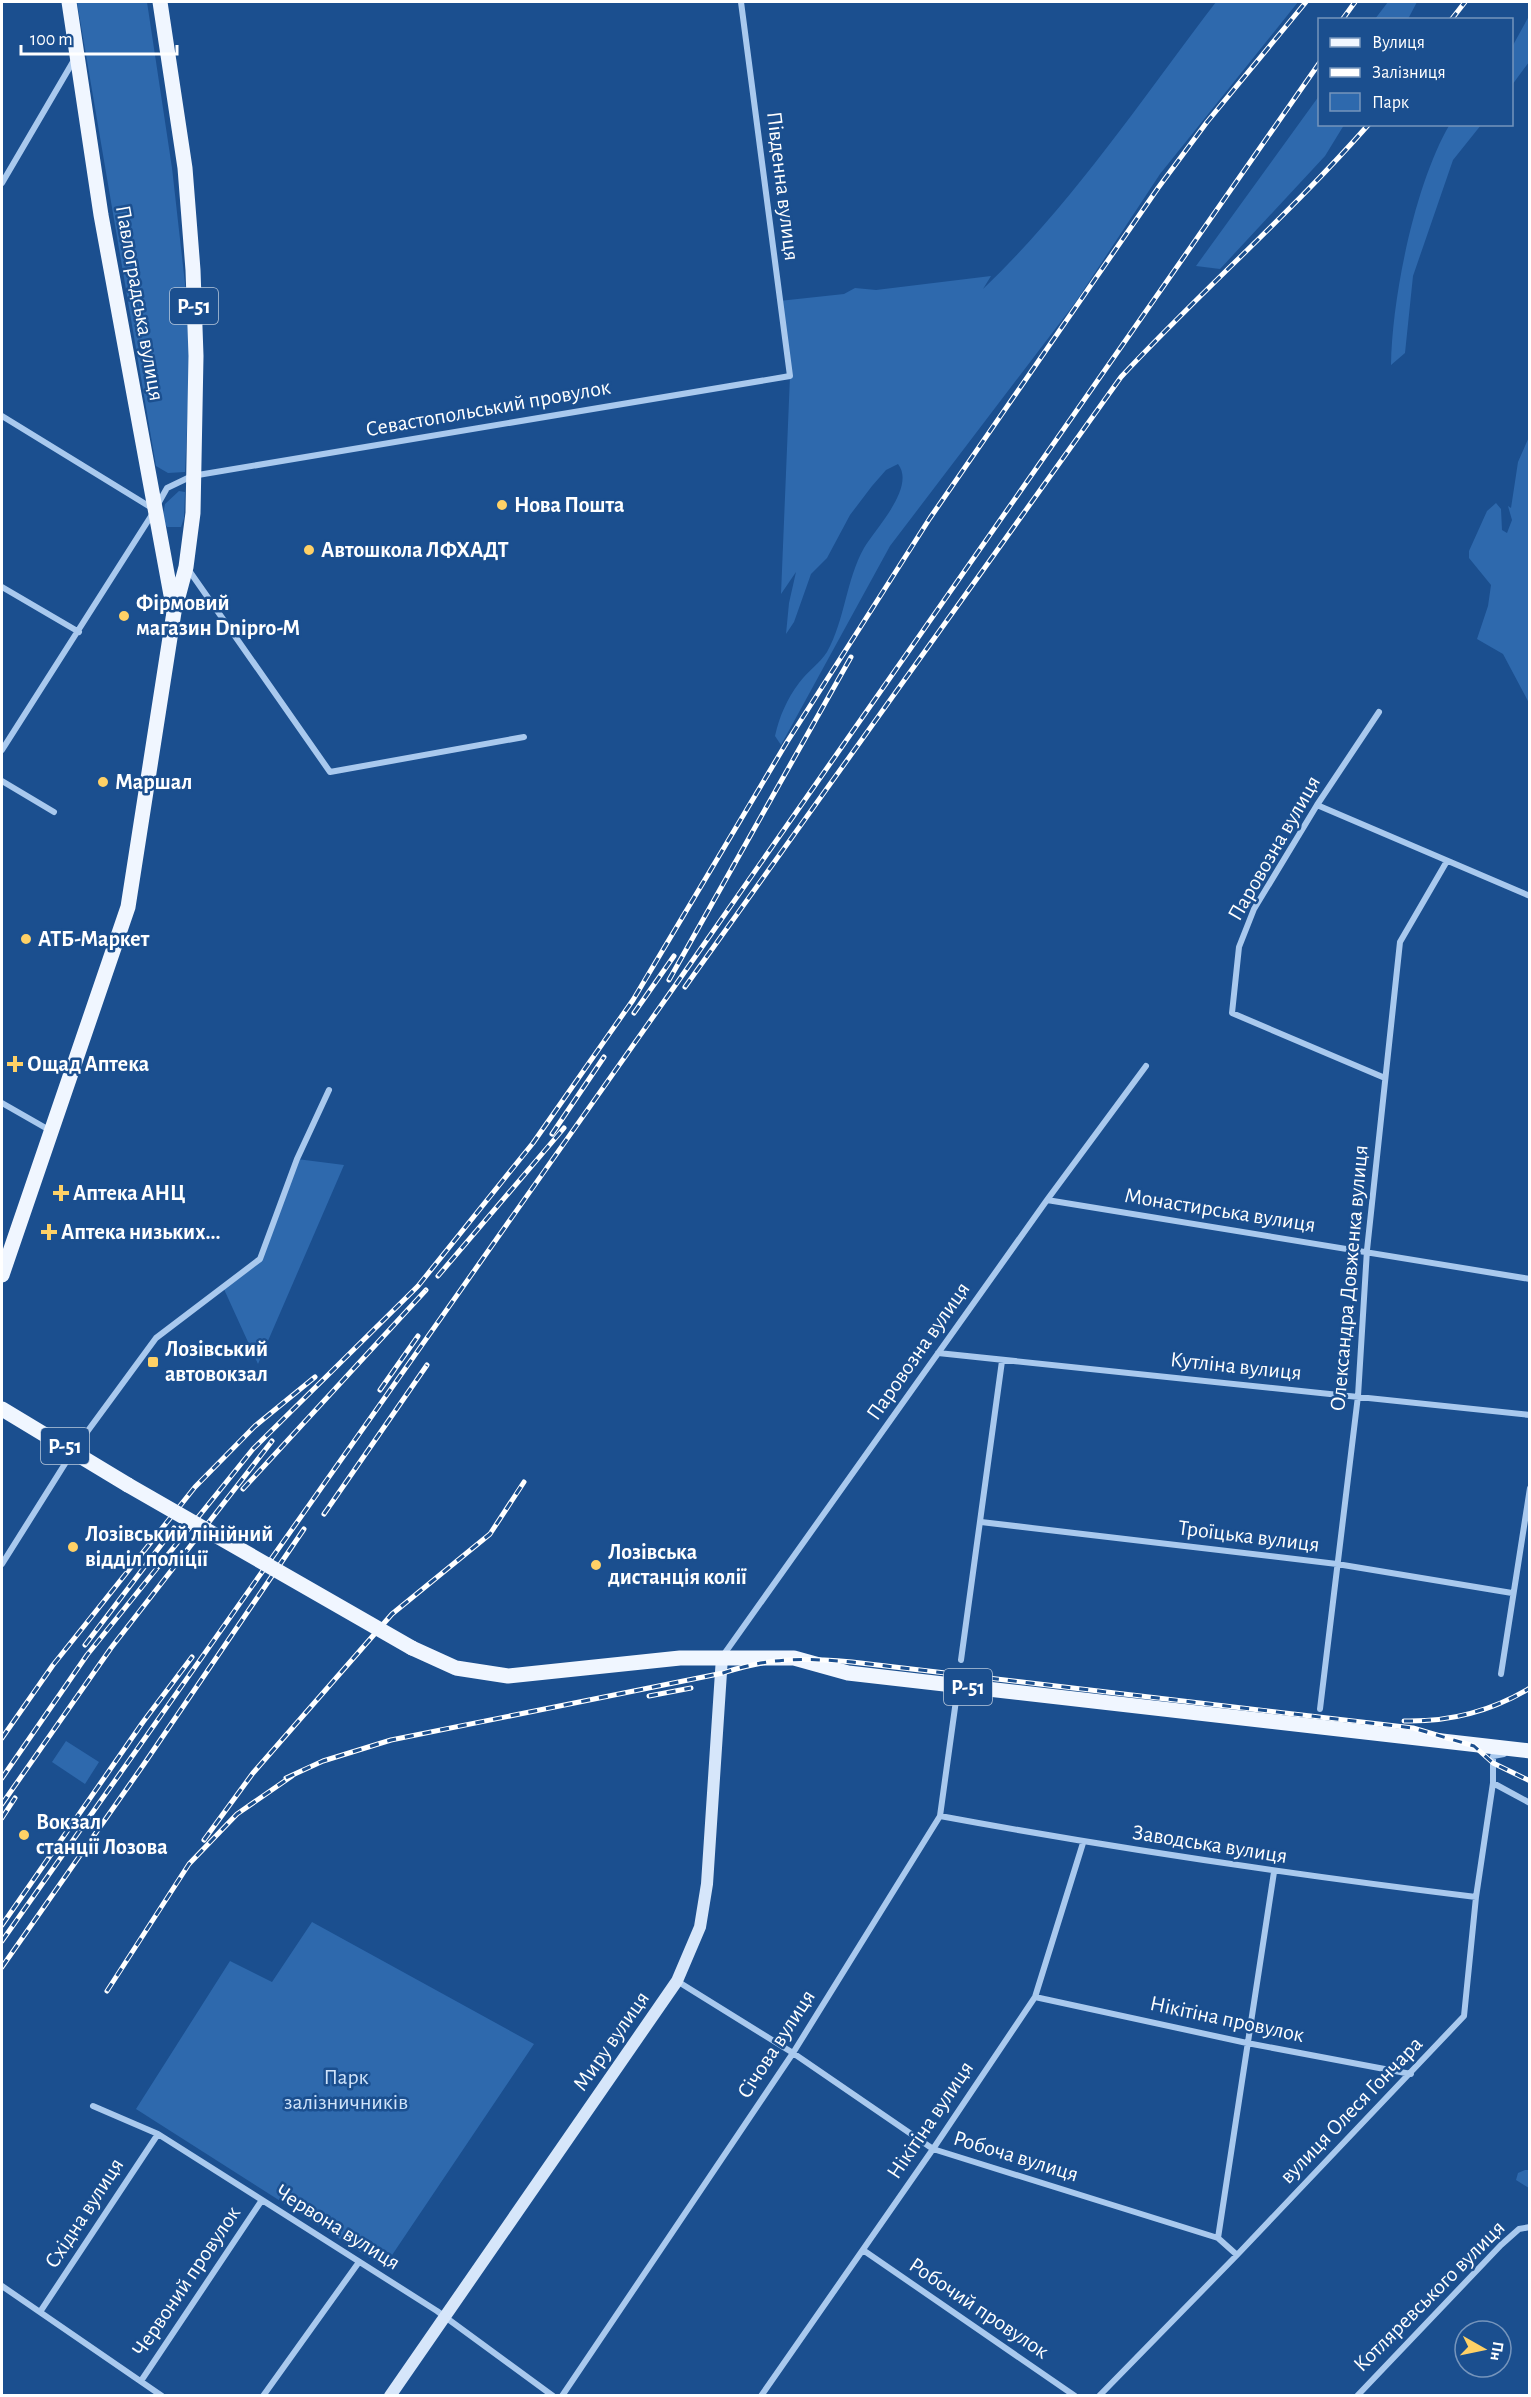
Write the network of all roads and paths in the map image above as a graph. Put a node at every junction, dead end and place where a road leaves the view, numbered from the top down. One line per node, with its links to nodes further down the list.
1 (69, 2): 4 (main road, Павлоградська вулиця / Р-51)
2 (160, 2): 8 (main road, Павлоградська вулиця / Р-51)
3 (741, 2): 6 (street, Південна вулиця)
4 (78, 54): 5 (street); 9 (main road, Павлоградська вулиця / Р-51)
5 (2, 183)
6 (790, 376): 8 (street, Севастопольський провулок)
7 (2, 416): 9 (street)
8 (192, 476): 9 (street, Севастопольський провулок); 10 (main road, Павлоградська вулиця / Р-51)
9 (156, 510): 12 (main road, Павлоградська вулиця / Р-51); 13 (street, Севастопольський провулок)
10 (186, 567): 12 (main road, Павлоградська вулиця / Р-51); 15 (street)
11 (2, 587): 13 (street)
12 (174, 612): 26 (main road, Павлоградська вулиця / Р-51)
13 (79, 632): 16 (street, Севастопольський провулок)
14 (1379, 712): 18 (street, Паровозна вулиця)
15 (524, 737)
16 (2, 750)
17 (2, 781): 19 (street)
18 (1317, 805): 20 (street); 23 (street, Паровозна вулиця)
19 (54, 812)
20 (1447, 861): 21 (street); 23 (street, Олександра Довженка вулиця)
21 (1530, 896)
22 (1146, 1066): 27 (street, Паровозна вулиця)
23 (1385, 1078): 28 (street, Олександра Довженка вулиця)
24 (329, 1090): 36 (street)
25 (2, 1103): 26 (street)
26 (52, 1131): 29 (main road, Павлоградська вулиця / Р-51)
27 (1047, 1200): 28 (street, Монастирська вулиця); 31 (street, Паровозна вулиця)
28 (1367, 1250): 30 (street, Монастирська вулиця); 33 (street, Олександра Довженка вулиця)
29 (2, 1275)
30 (1530, 1279)
31 (938, 1353): 32 (street, Кутліна вулиця); 42 (street, Паровозна вулиця)
32 (1002, 1360): 33 (street, Кутліна вулиця); 38 (street)
33 (1358, 1396): 35 (street, Кутліна вулиця); 40 (street, Олександра Довженка вулиця)
34 (2, 1409): 36 (main road, Р-51)
35 (1530, 1415)
36 (73, 1451): 39 (street); 42 (main road, Р-51, bridge)
37 (1530, 1488): 41 (street)
38 (981, 1522): 40 (street, Троїцька вулиця); 43 (street)
39 (2, 1564)
40 (1337, 1564): 41 (street, Троїцька вулиця); 46 (street, Олександра Довженка вулиця)
41 (1512, 1593): 44 (street)
42 (722, 1657): 45 (main road, Р-51); 55 (main road, Миру вулиця)
43 (961, 1660)
44 (1501, 1674)
45 (958, 1686): 47 (main road, Р-51); 51 (street, Січова вулиця)
46 (1320, 1709)
47 (1530, 1751)
48 (1504, 1754): 49 (street, вулиця Олеся Гончара)
49 (1493, 1783): 50 (street); 54 (street, вулиця Олеся Гончара)
50 (1530, 1803)
51 (940, 1816): 52 (street, Заводська вулиця); 58 (street, Січова вулиця)
52 (1083, 1842): 53 (street, Заводська вулиця); 56 (street, Нікітіна вулиця)
53 (1274, 1872): 54 (street, Заводська вулиця); 57 (street)
54 (1476, 1897): 59 (street, вулиця Олеся Гончара)
55 (677, 1981): 58 (street, Робоча вулиця); 71 (main road, Миру вулиця)
56 (1035, 1997): 57 (street, Нікітіна провулок); 62 (street, Нікітіна вулиця)
57 (1247, 2043): 59 (street, Нікітіна провулок); 65 (street)
58 (793, 2053): 62 (street, Робоча вулиця); 77 (street, Січова вулиця)
59 (1411, 2074): 67 (street, вулиця Олеся Гончара)
60 (93, 2106): 61 (street, Червона вулиця)
61 (158, 2134): 63 (street, Червона вулиця); 70 (street, Східна вулиця)
62 (933, 2149): 65 (street, Робоча вулиця); 66 (street, Нікітіна вулиця)
63 (262, 2200): 68 (street, Червона вулиця); 72 (street, Червоний провулок)
64 (1530, 2227): 81 (street, Котляревського вулиця)
65 (1218, 2238): 67 (street, Робоча вулиця)
66 (863, 2250): 78 (street, Нікітіна вулиця); 79 (street, Робочий провулок)
67 (1238, 2255): 80 (street, вулиця Олеся Гончара)
68 (358, 2262): 71 (street, Червона вулиця); 74 (street)
69 (2, 2286): 70 (street)
70 (40, 2312): 72 (street)
71 (444, 2316): 75 (main road, Миру вулиця); 76 (street, Червона вулиця)
72 (141, 2381): 73 (street)
73 (162, 2396)
74 (263, 2396)
75 (390, 2396)
76 (553, 2396)
77 (562, 2396)
78 (761, 2396)
79 (1075, 2396)
80 (1099, 2396)
81 (1357, 2396)

